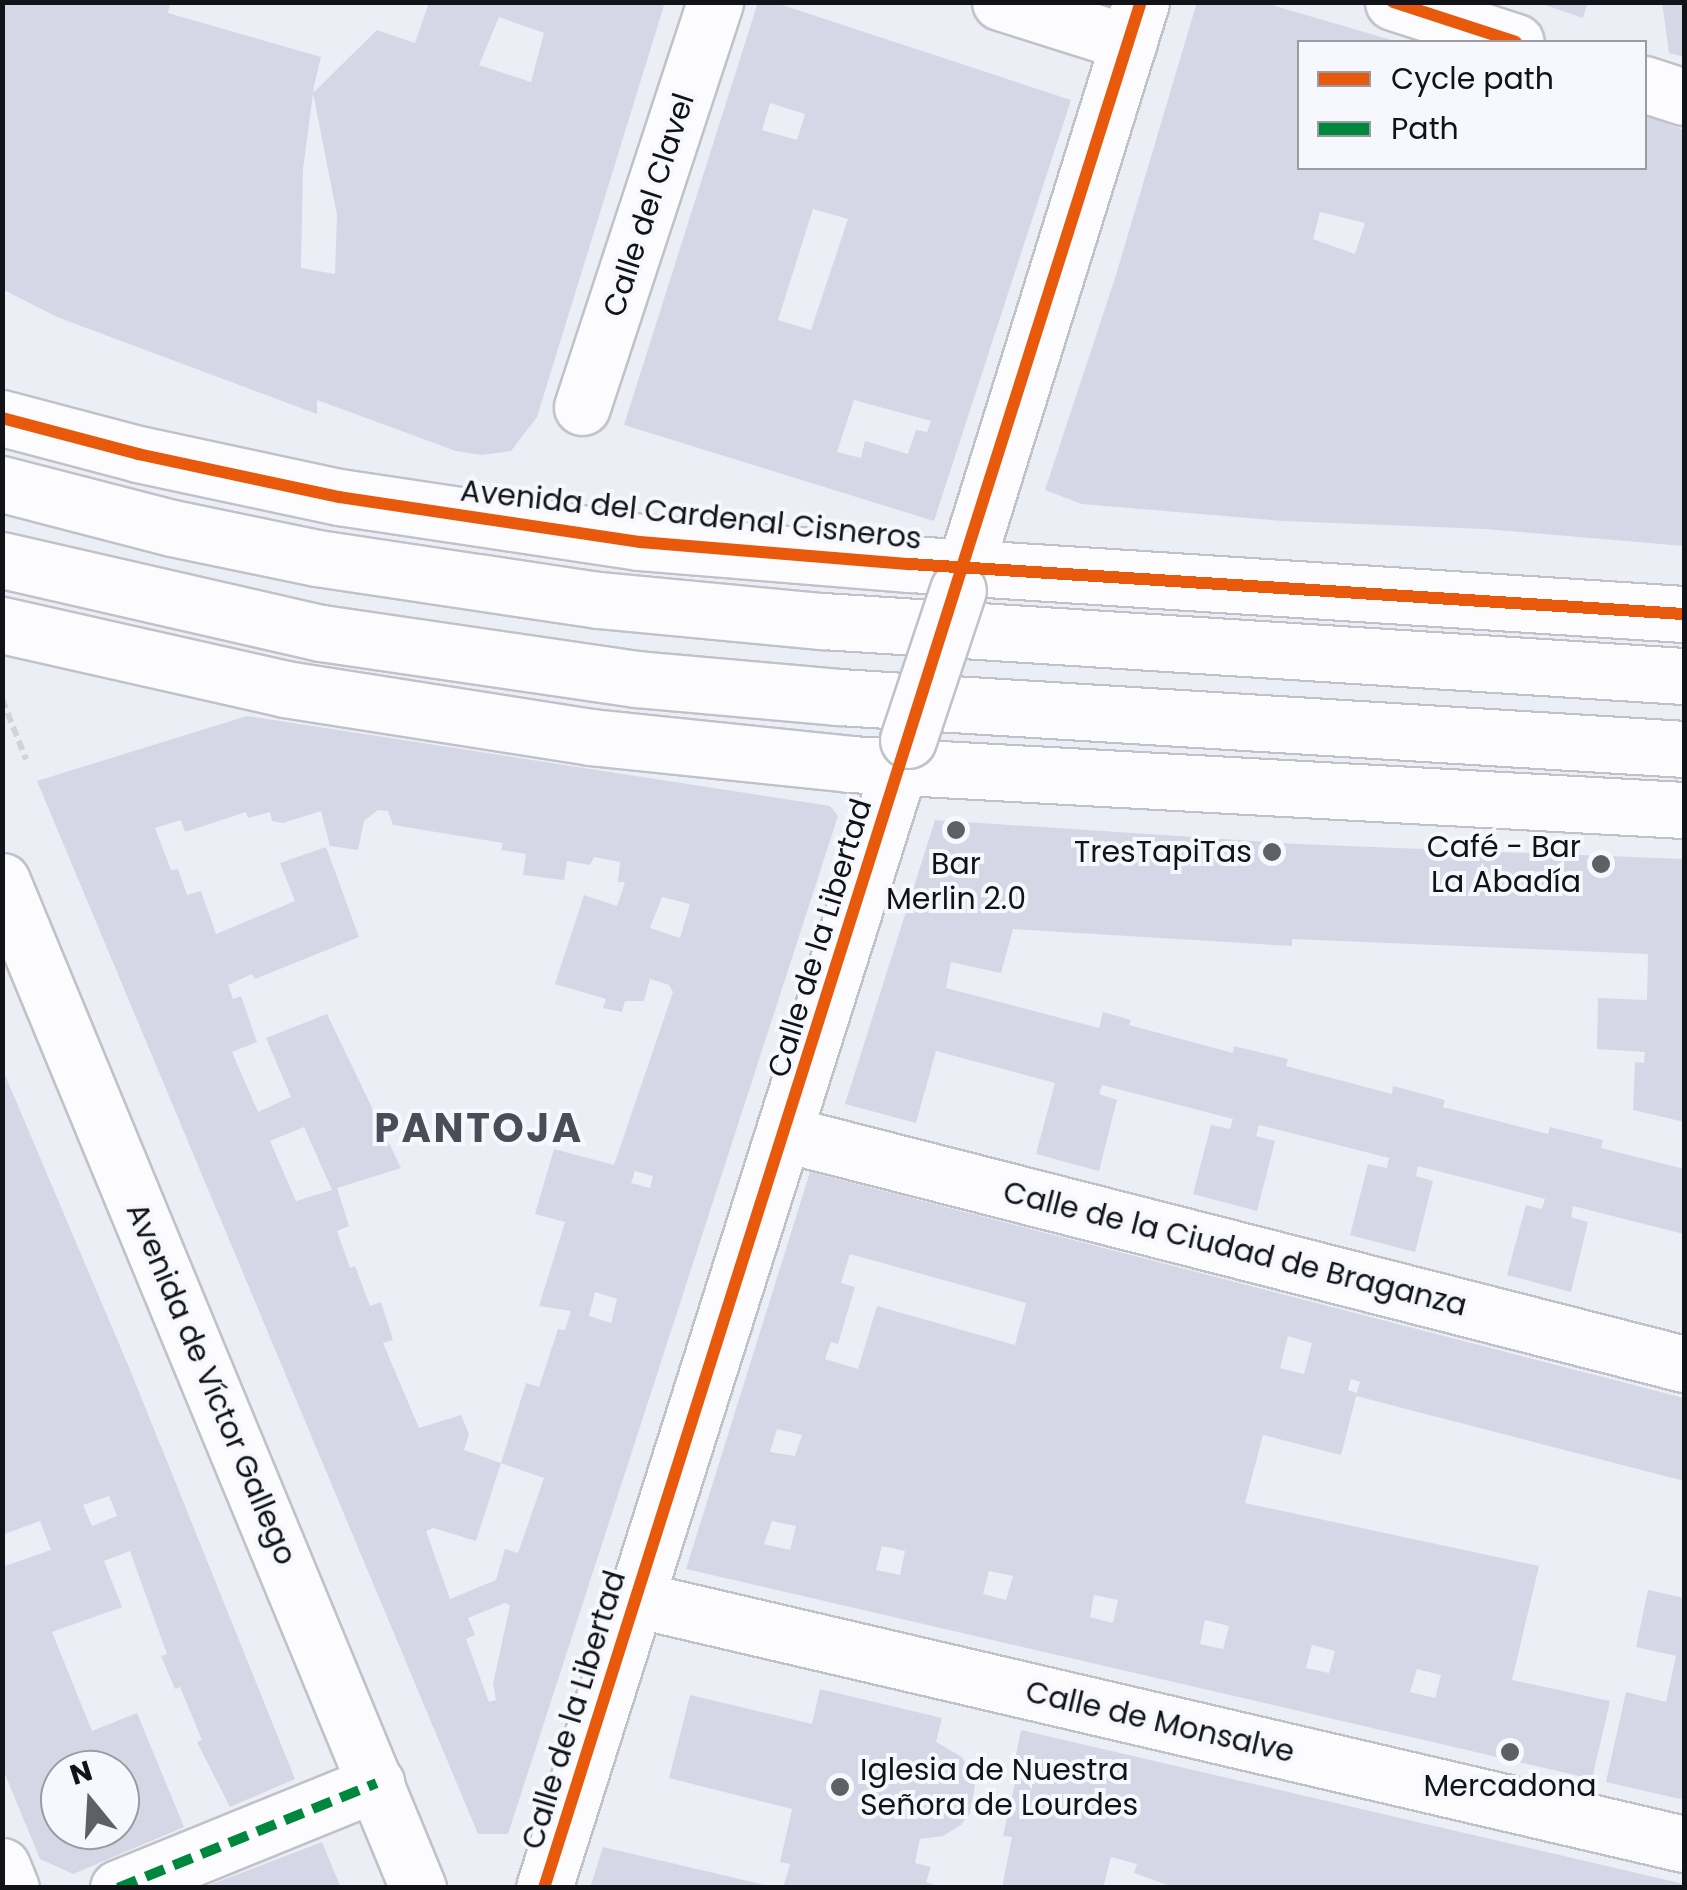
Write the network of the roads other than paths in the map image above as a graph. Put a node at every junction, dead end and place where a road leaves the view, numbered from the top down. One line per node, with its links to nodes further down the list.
1 (715, 2): 8 (main road, Calle del Clavel)
2 (1000, 2): 4 (main road)
3 (1392, 2): 5 (main road)
4 (1136, 23): 12 (main road, Calle de la Libertad)
5 (1510, 40)
6 (1647, 85): 7 (main road)
7 (1684, 97)
8 (582, 407)
9 (2, 418): 12 (main road, Avenida del Cardenal Cisneros)
10 (2, 484): 15 (main road)
11 (2, 560): 16 (main road)
12 (961, 578): 13 (main road, Avenida del Cardenal Cisneros); 17 (main road, Calle de la Libertad, bridge)
13 (1684, 614)
14 (2, 624): 17 (main road)
15 (1684, 676)
16 (1684, 750)
17 (904, 753): 18 (main road); 20 (main road, Calle de la Libertad)
18 (1684, 810)
19 (2, 880): 23 (main road, Avenida de Víctor Gallego)
20 (785, 1134): 21 (main road, Calle de la Ciudad de Braganza); 22 (main road, Calle de la Libertad)
21 (1684, 1364)
22 (635, 1599): 24 (main road, Calle de Monsalve); 29 (main road, Calle de la Libertad)
23 (377, 1783): 27 (main road); 28 (main road, Avenida de Víctor Gallego)
24 (1684, 1844)
25 (2, 1866): 26 (main road)
26 (11, 1888)
27 (118, 1888)
28 (418, 1888)
29 (544, 1888)

